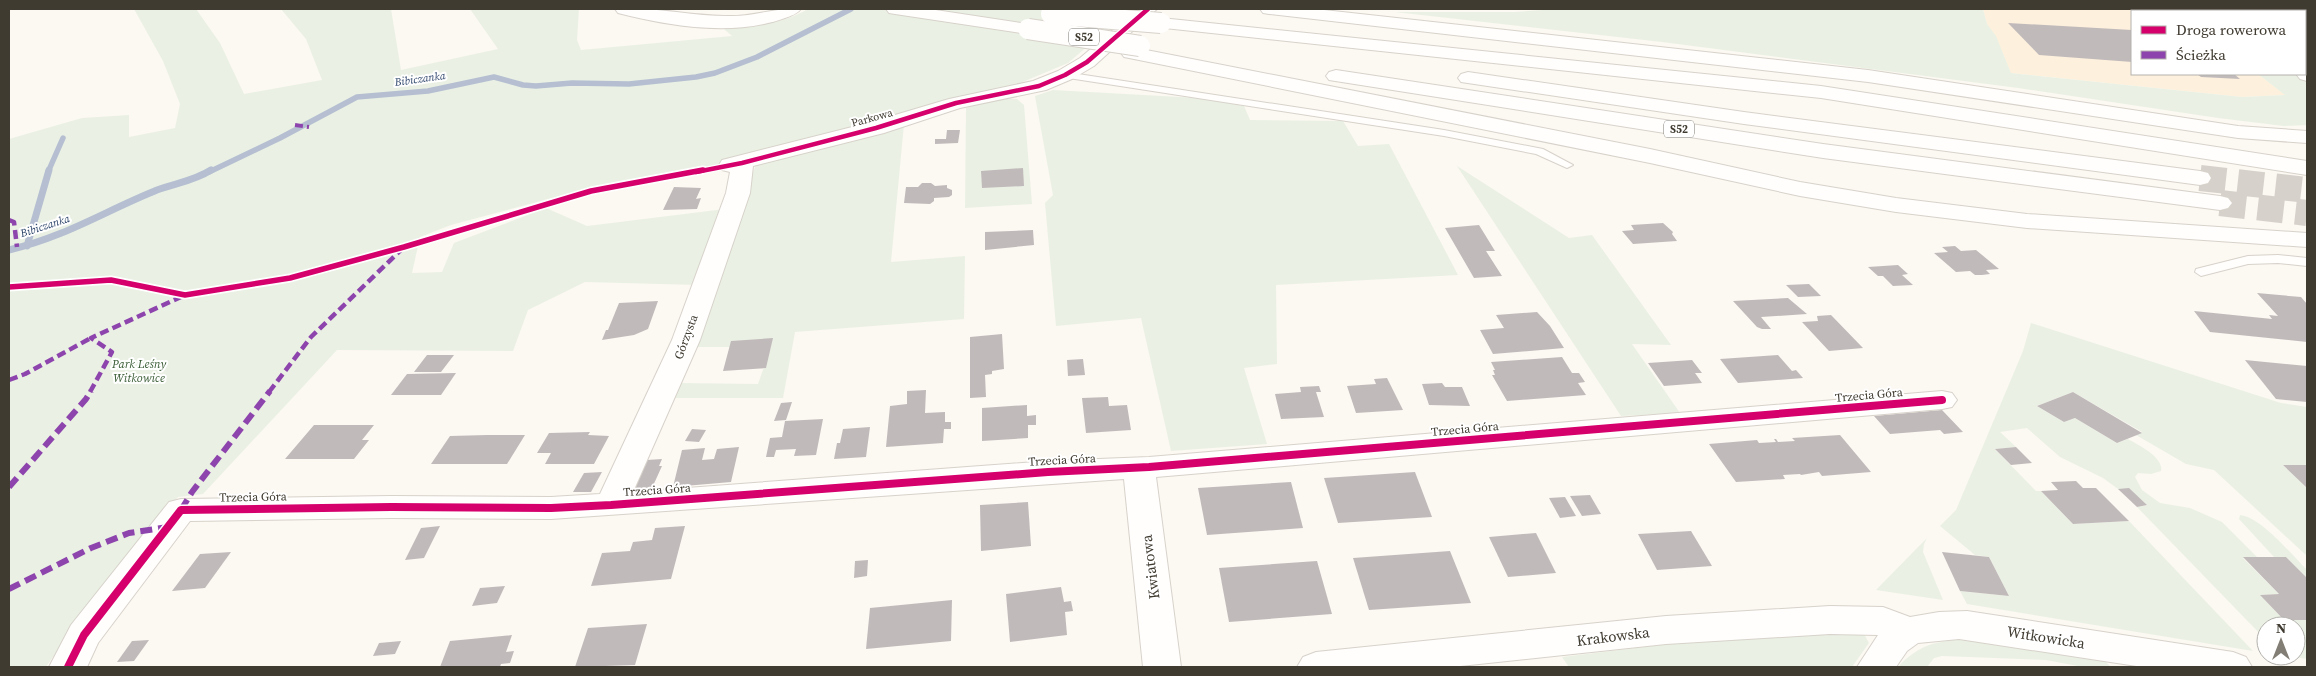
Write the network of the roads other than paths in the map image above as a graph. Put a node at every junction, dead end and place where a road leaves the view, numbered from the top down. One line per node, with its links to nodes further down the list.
1 (624, 9): 2 (main road)
2 (792, 9)
3 (895, 9): 6 (main road, S52)
4 (1148, 9): 9 (main road, Parkowa)
5 (1268, 9): 10 (main road)
6 (1029, 20): 7 (main road, S52, bridge); 8 (main road, bridge)
7 (1158, 26): 13 (main road); 14 (main road, S52)
8 (1136, 50): 15 (main road, S52); 16 (main road)
9 (1065, 75): 11 (main road, Parkowa); 12 (lane)
10 (2307, 137)
11 (736, 164): 21 (main road, Górzysta)
12 (1567, 164)
13 (2307, 166)
14 (2200, 178)
15 (2220, 203)
16 (2307, 240)
17 (2307, 262): 18 (lane)
18 (2201, 272)
19 (1942, 400): 20 (main road, Trzecia Góra)
20 (1139, 468): 21 (main road, Trzecia Góra); 25 (main road, Kwiatowa)
21 (611, 505): 24 (main road, Trzecia Góra)
22 (1909, 632): 23 (main road, Witkowicka); 26 (main road, Krakowska); 27 (main road, Witkowicka)
23 (2113, 657): 28 (main road, Witkowicka)
24 (68, 667)
25 (1162, 667)
26 (1316, 667)
27 (1876, 667)
28 (2233, 667)

